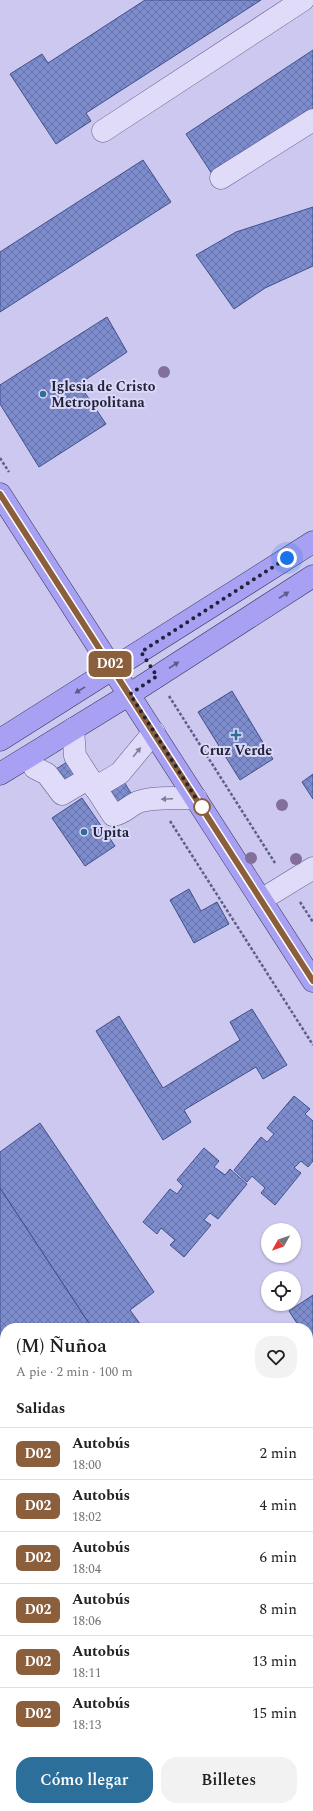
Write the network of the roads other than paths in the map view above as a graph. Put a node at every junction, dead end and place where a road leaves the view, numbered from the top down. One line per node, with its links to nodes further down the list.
1 (304, 0): 3 (street)
2 (313, 120): 4 (street)
3 (103, 130)
4 (222, 178)
5 (0, 494): 8 (main road)
6 (313, 542): 8 (main road)
7 (313, 576): 9 (main road, one-way to 7)
8 (113, 669): 9 (main road); 12 (main road, one-way to 12)
9 (130, 694): 10 (main road); 11 (main road)
10 (73, 729): 13 (street); 14 (main road)
11 (154, 732): 15 (street, one-way to 11); 19 (main road)
12 (0, 740)
13 (75, 756): 17 (street); 18 (street)
14 (28, 757): 16 (main road); 17 (street)
15 (120, 773): 18 (street); 20 (street)
16 (0, 774)
17 (47, 774): 18 (street)
18 (92, 783): 20 (street)
19 (196, 798): 20 (street, one-way to 20); 22 (main road)
20 (147, 801)
21 (313, 868): 22 (street)
22 (261, 900): 23 (main road)
23 (313, 981)

